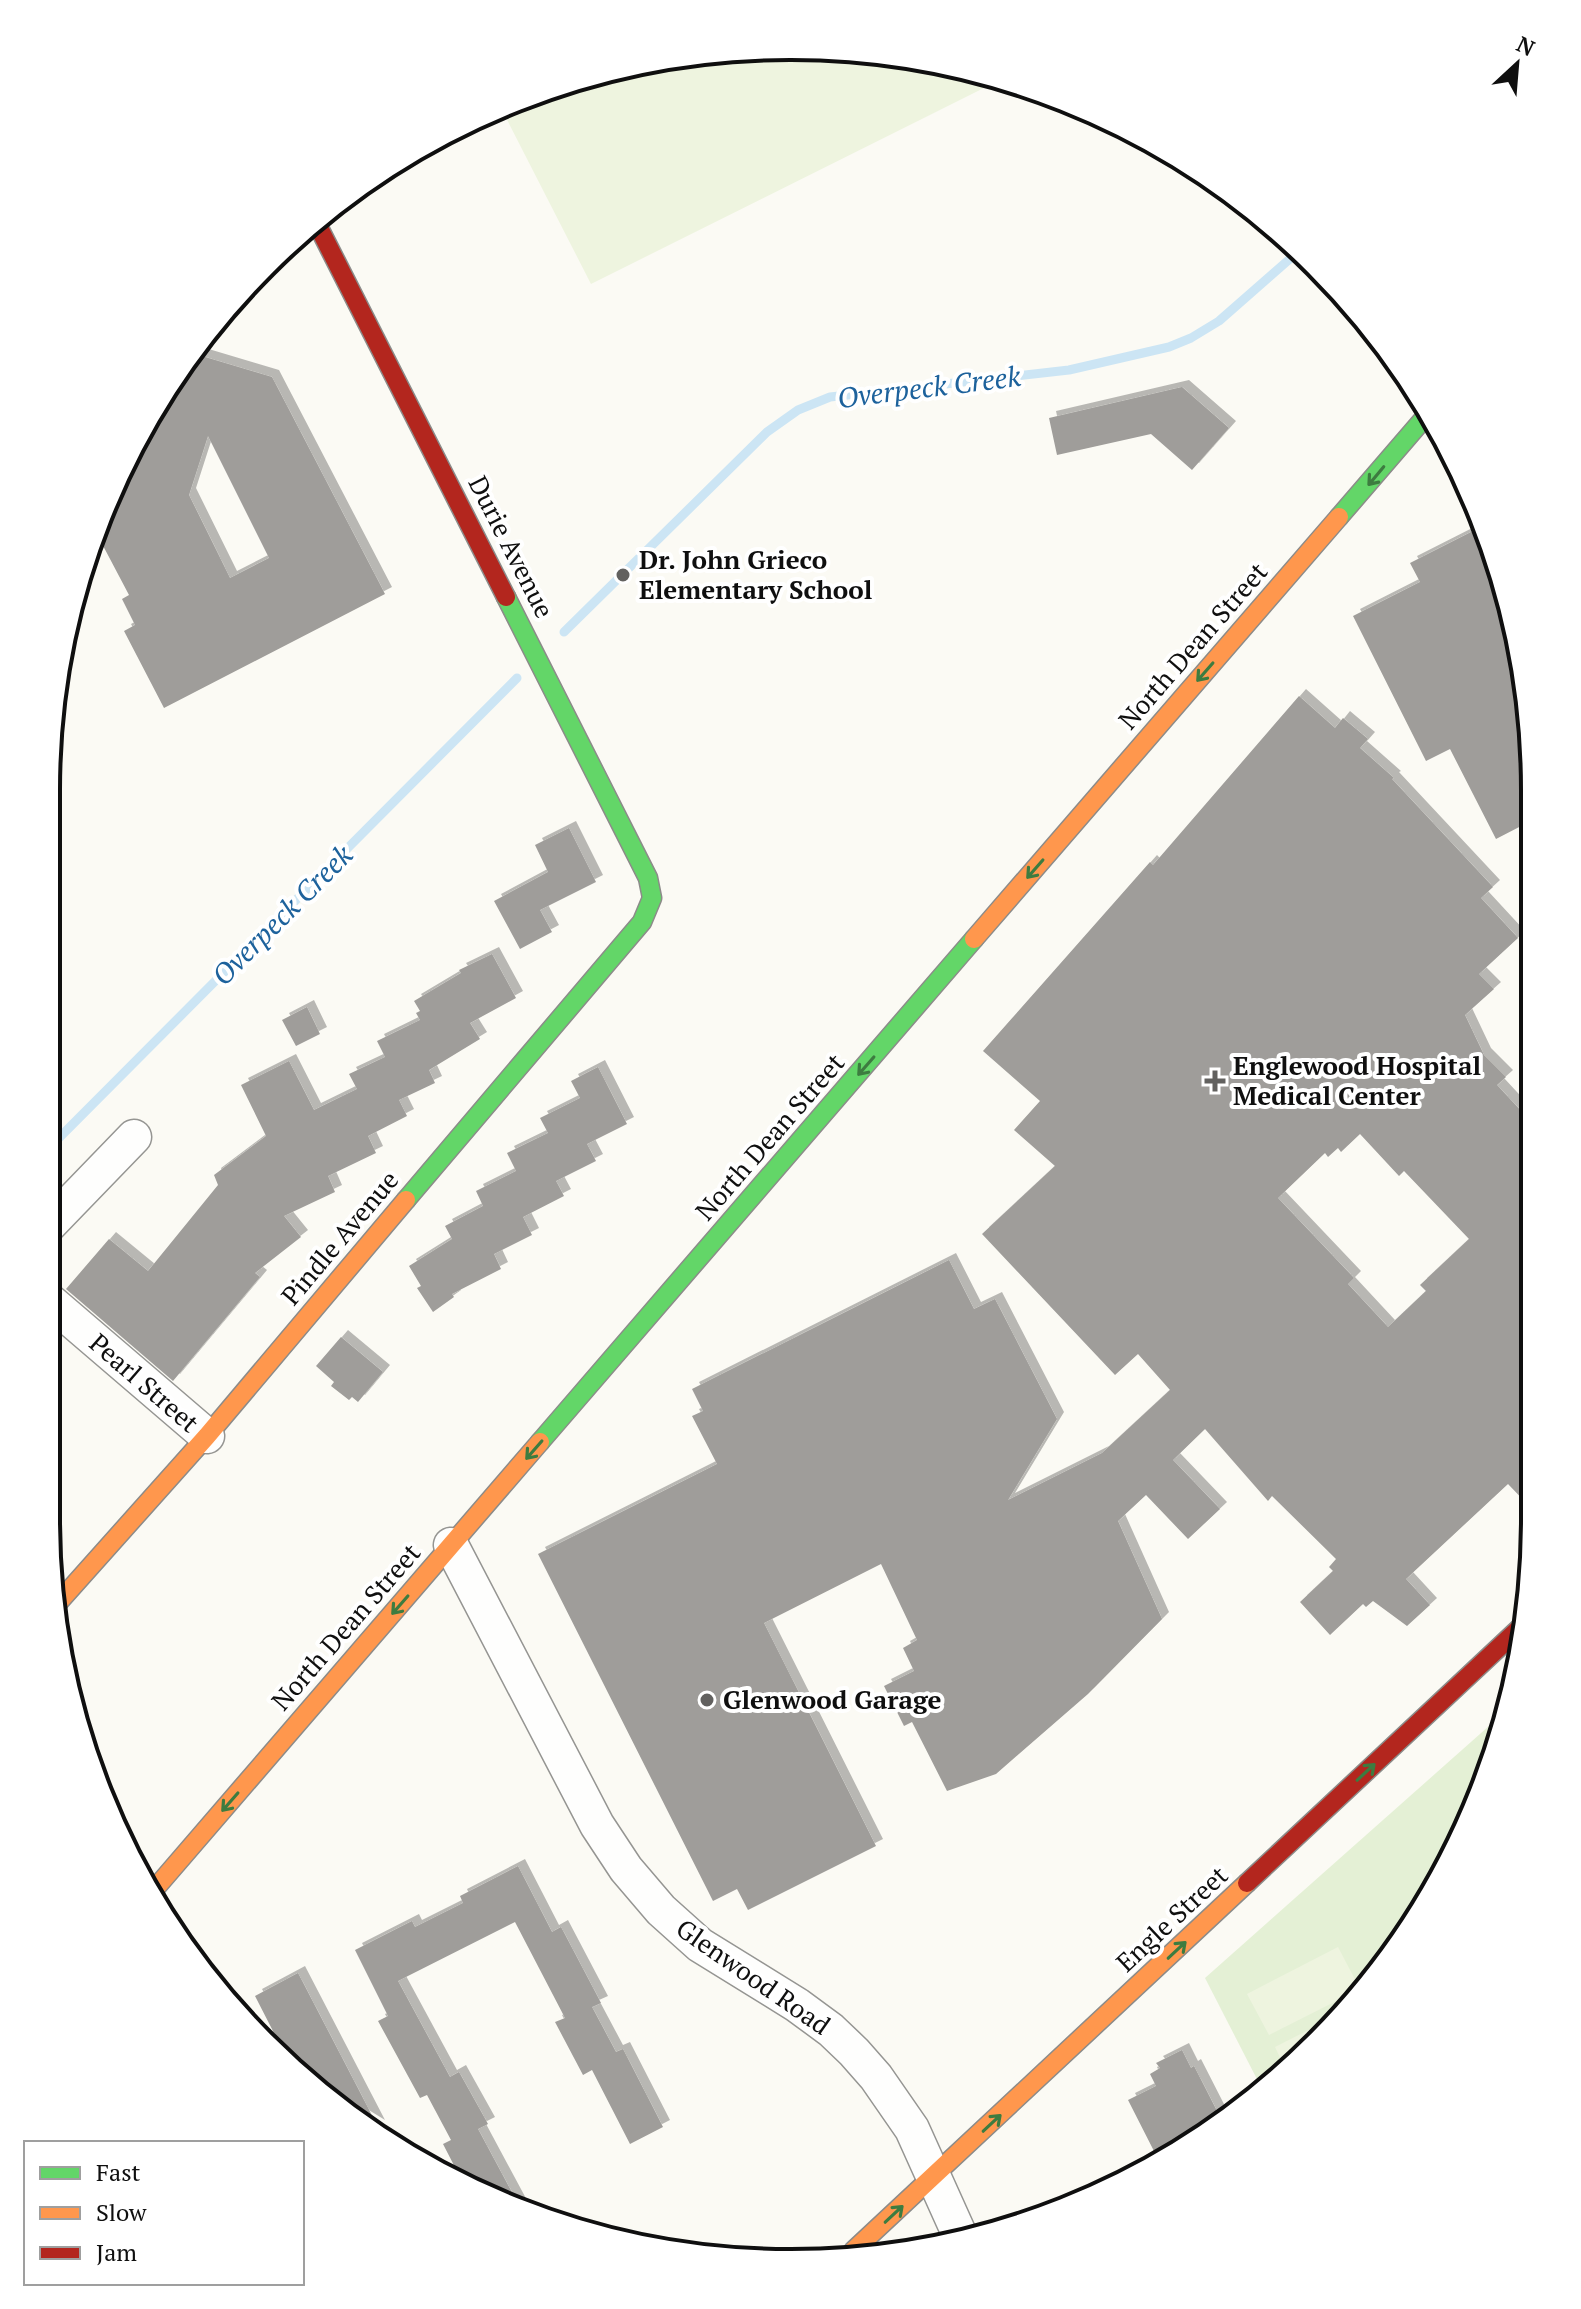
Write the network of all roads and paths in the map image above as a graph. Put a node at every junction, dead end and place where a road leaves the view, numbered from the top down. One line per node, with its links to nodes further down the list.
1 (321, 231): 3 (main road, Durie Avenue)
2 (1421, 422): 8 (main road, North Dean Street, one-way to 8)
3 (652, 898): 7 (main road, Pindle Avenue)
4 (134, 1137): 5 (street)
5 (60, 1214)
6 (60, 1310): 7 (street, Pearl Street)
7 (207, 1436): 9 (main road, Pindle Avenue)
8 (451, 1545): 11 (main road, North Dean Street, one-way to 11); 12 (street, Glenwood Road)
9 (64, 1596)
10 (1511, 1636): 12 (main road, Engle Street, one-way to 10)
11 (158, 1885)
12 (935, 2176): 13 (street, Glenwood Road); 14 (main road, Engle Street, one-way to 12)
13 (957, 2229)
14 (859, 2245)

